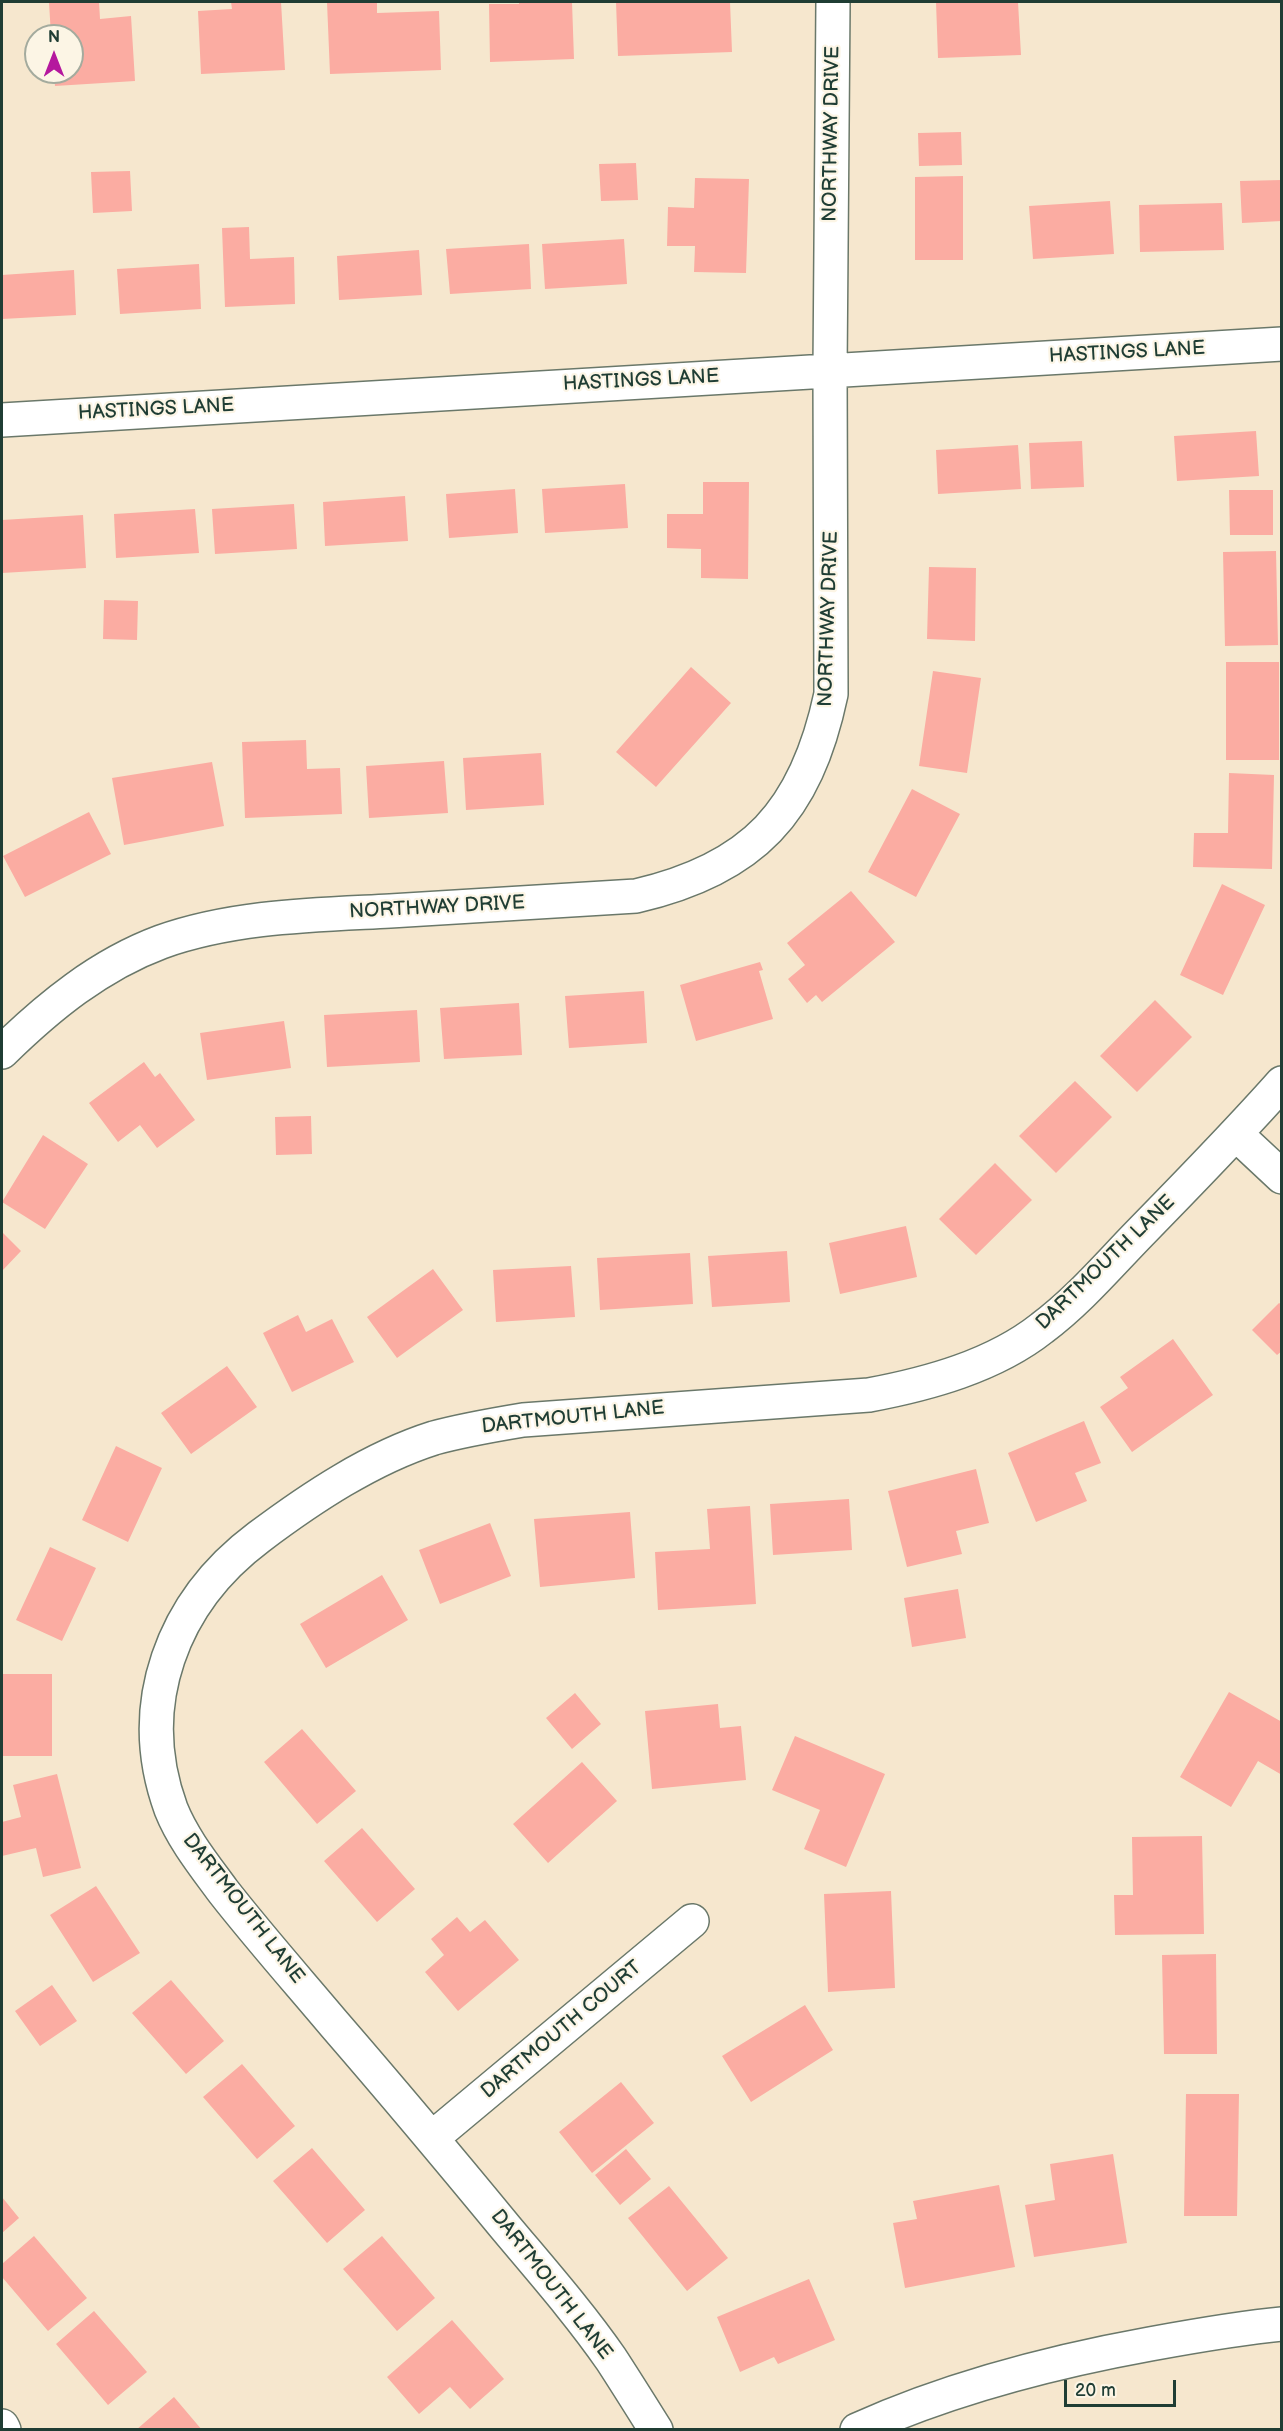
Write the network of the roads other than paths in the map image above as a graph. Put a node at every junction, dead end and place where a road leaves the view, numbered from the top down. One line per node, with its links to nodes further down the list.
1 (834, 2): 3 (street, NORTHWAY DRIVE)
2 (1281, 344): 3 (street, HASTINGS LANE)
3 (830, 370): 4 (street, HASTINGS LANE); 5 (street, NORTHWAY DRIVE)
4 (2, 420)
5 (2, 1052)
6 (1281, 1083): 7 (street, DARTMOUTH LANE)
7 (1236, 1134): 8 (street); 10 (street, DARTMOUTH LANE)
8 (1281, 1177)
9 (692, 1921): 10 (street, DARTMOUTH COURT)
10 (432, 2138): 12 (street, DARTMOUTH LANE)
11 (1281, 2324): 13 (street)
12 (656, 2430)
13 (857, 2430)

